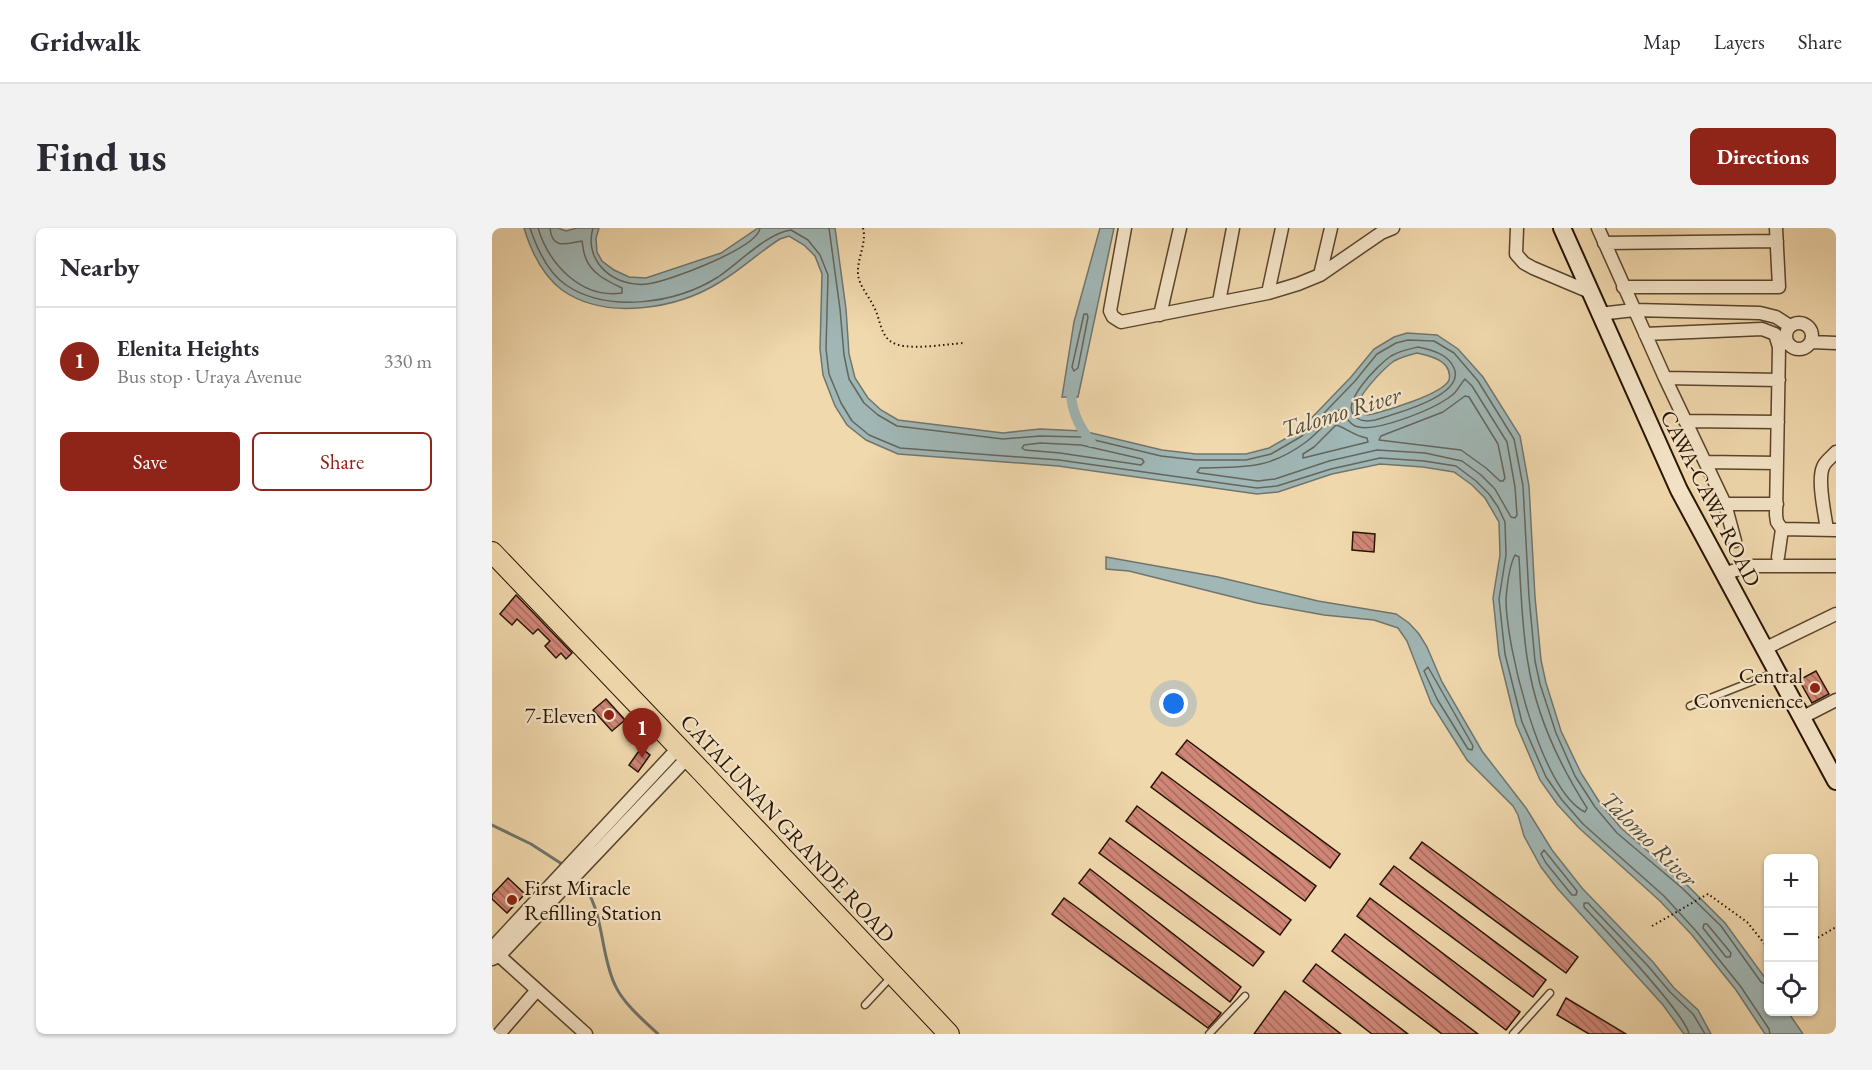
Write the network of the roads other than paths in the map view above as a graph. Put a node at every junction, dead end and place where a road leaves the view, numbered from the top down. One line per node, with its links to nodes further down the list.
1 (1125, 228): 20 (street)
2 (1180, 228): 20 (street)
3 (1233, 228): 17 (street)
4 (1282, 228): 16 (street)
5 (1331, 228): 13 (street)
6 (1517, 228): 15 (street)
7 (1562, 228): 15 (street, CAWA-CAWA ROAD)
8 (1598, 228): 12 (street)
9 (1776, 228): 11 (street)
10 (1385, 230): 13 (street)
11 (1777, 241): 12 (street); 14 (street)
12 (1604, 243): 14 (street)
13 (1320, 275): 16 (street)
14 (1623, 287): 18 (street)
15 (1590, 292): 19 (street, CAWA-CAWA ROAD)
16 (1268, 293): 17 (street)
17 (1219, 302): 20 (street)
18 (1634, 310): 19 (street); 21 (street); 22 (street)
19 (1599, 314): 40 (street, CAWA-CAWA ROAD)
20 (1160, 315)
21 (1790, 326): 23 (street); 23 (street)
22 (1645, 334): 25 (street); 26 (street)
23 (1811, 342): 24 (street)
24 (1836, 343)
25 (1665, 378): 26 (street); 27 (street)
26 (1779, 380): 28 (street)
27 (1685, 421): 28 (street); 30 (street)
28 (1778, 422): 31 (street)
29 (1836, 452): 35 (street)
30 (1705, 462): 31 (street); 32 (street)
31 (1777, 463): 33 (street)
32 (1725, 504): 33 (street); 36 (street)
33 (1777, 504): 34 (street)
34 (1782, 529): 35 (street); 38 (street)
35 (1832, 530)
36 (1735, 541)
37 (492, 552): 47 (main road, CATALUNAN GRANDE ROAD)
38 (1778, 557)
39 (1836, 566): 40 (street)
40 (1723, 574): 42 (street, CAWA-CAWA ROAD)
41 (1836, 614): 42 (street)
42 (1764, 649): 43 (street, CAWA-CAWA ROAD)
43 (1776, 672): 45 (lane); 46 (street, CAWA-CAWA ROAD)
44 (1836, 700): 46 (street)
45 (1689, 706)
46 (1801, 718): 48 (street, CAWA-CAWA ROAD)
47 (683, 752): 49 (street); 50 (street); 53 (main road, CATALUNAN GRANDE ROAD)
48 (1836, 781)
49 (646, 782): 50 (street); 51 (street)
50 (656, 791): 51 (street)
51 (602, 839): 52 (street)
52 (494, 953): 54 (street)
53 (893, 975): 57 (lane); 60 (main road, CATALUNAN GRANDE ROAD)
54 (537, 990): 58 (street); 59 (street)
55 (1550, 993): 62 (lane)
56 (1245, 996): 61 (lane)
57 (865, 1005)
58 (505, 1032)
59 (586, 1034)
60 (949, 1034)
61 (1209, 1034)
62 (1513, 1034)

